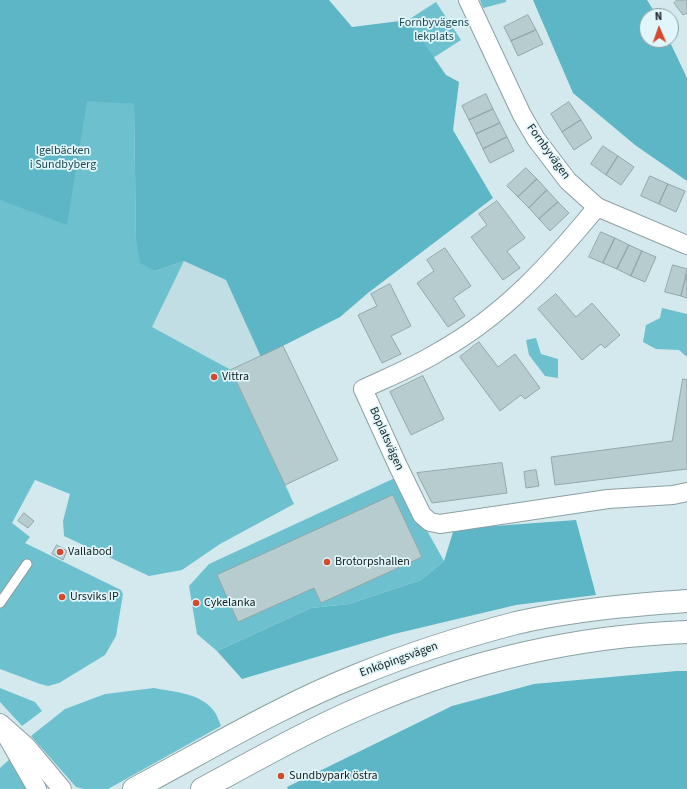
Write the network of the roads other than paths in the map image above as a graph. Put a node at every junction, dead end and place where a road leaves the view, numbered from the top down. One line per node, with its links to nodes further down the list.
1 (468, 0): 2 (street, Fornbyvägen)
2 (597, 207): 3 (street, Fornbyvägen); 4 (street, Boplatsvägen)
3 (687, 245)
4 (687, 492)
5 (26, 564): 7 (lane)
6 (687, 601): 12 (main road, Enköpingsvägen)
7 (0, 603)
8 (687, 632): 13 (main road)
9 (0, 723): 10 (street); 11 (street)
10 (37, 789)
11 (62, 789)
12 (134, 789)
13 (202, 789)

